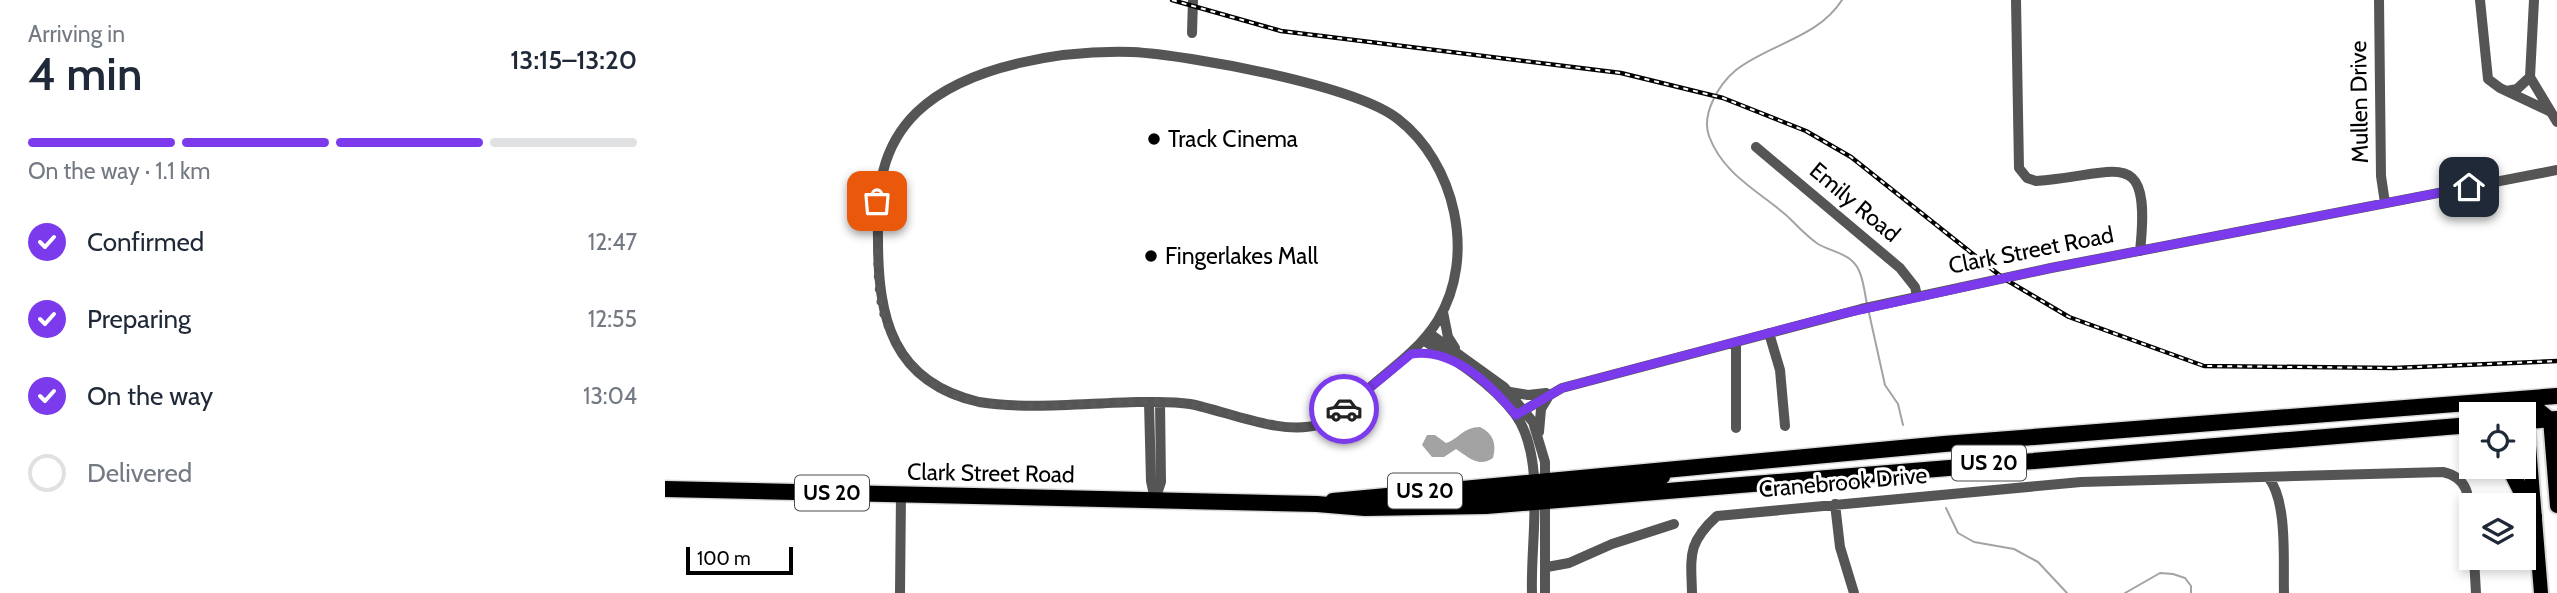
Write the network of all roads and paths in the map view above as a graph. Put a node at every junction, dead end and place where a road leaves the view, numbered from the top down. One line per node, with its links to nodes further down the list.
1 (1193, 0): 6 (street)
2 (2016, 0): 13 (street)
3 (2378, 0): 12 (street, Mullen Drive)
4 (2480, 0): 8 (street)
5 (2534, 0): 7 (street)
6 (1192, 33)
7 (2530, 77): 8 (street); 9 (street)
8 (2507, 91): 9 (street)
9 (2554, 117)
10 (1756, 147): 14 (street, Emily Road)
11 (2557, 170): 12 (street, Clark Street Road)
12 (2385, 203): 13 (street, Clark Street Road)
13 (2140, 251): 14 (street, Clark Street Road)
14 (1917, 296): 16 (street, Clark Street Road)
15 (1443, 312): 17 (street); 21 (street); 26 (street)
16 (1769, 333): 18 (street, Clark Street Road); 29 (street)
17 (1426, 336): 19 (street); 20 (street); 21 (street)
18 (1735, 343): 23 (street, Clark Street Road); 31 (street)
19 (1411, 354): 20 (street); 26 (street)
20 (1447, 356): 27 (street)
21 (1461, 356): 22 (street)
22 (1510, 392): 23 (street); 27 (street)
23 (1552, 392): 27 (street, Clark Street Road); 34 (street)
24 (2557, 396): 25 (highway, US 20)
25 (2525, 398): 28 (main road); 37 (highway, US 20)
26 (1155, 402): 40 (street)
27 (1520, 413): 34 (street); 37 (street)
28 (2551, 415): 43 (main road)
29 (1785, 426)
30 (2459, 426): 32 (highway, Clark Street Road / US 20)
31 (1736, 428)
32 (2432, 429): 33 (highway); 37 (highway, Clark Street Road / US 20)
33 (2459, 435)
34 (1539, 438): 37 (street)
35 (2268, 477): 38 (street, Cranebrook Drive); 42 (street, Cranebrook Drive); 54 (street)
36 (665, 489): 39 (highway, Clark Street Road / US 20)
37 (1540, 492): 41 (highway, Clark Street Road / US 20); 41 (highway, Clark Street Road / US 20); 46 (street); 47 (street)
38 (2468, 493)
39 (901, 494): 40 (highway, Clark Street Road / US 20); 49 (street)
40 (1155, 500): 41 (highway, Clark Street Road / US 20)
41 (1317, 504)
42 (1835, 504): 52 (street, Cranebrook Drive); 53 (street)
43 (2557, 506)
44 (1674, 524): 47 (street)
45 (2536, 539): 56 (main road)
46 (1531, 548): 47 (street); 50 (street)
47 (1547, 567): 51 (street)
48 (2475, 570): 55 (street)
49 (899, 593)
50 (1532, 593)
51 (1545, 593)
52 (1692, 593)
53 (1854, 593)
54 (2284, 593)
55 (2476, 593)
56 (2541, 593)

